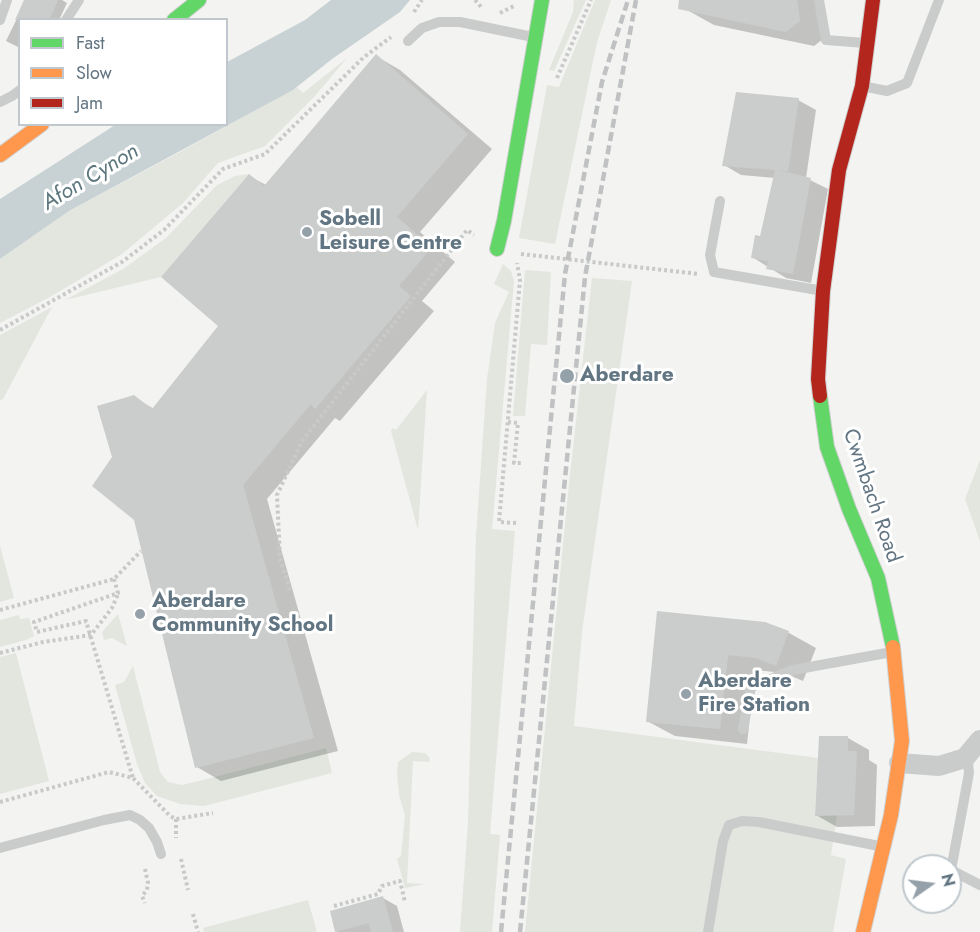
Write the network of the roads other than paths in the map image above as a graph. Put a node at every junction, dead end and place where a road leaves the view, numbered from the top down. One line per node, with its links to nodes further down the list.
1 (7, 0): 10 (lane)
2 (77, 0): 8 (lane)
3 (199, 0): 9 (street)
4 (542, 0): 11 (street)
5 (819, 0): 13 (lane)
6 (873, 0): 13 (street, Cwmbach Road)
7 (939, 0): 14 (lane)
8 (67, 18)
9 (176, 18)
10 (0, 20)
11 (536, 38): 12 (lane); 20 (street)
12 (408, 41)
13 (869, 43): 14 (street, Cwmbach Road)
14 (862, 86): 21 (street, Cwmbach Road)
15 (18, 92): 16 (lane)
16 (0, 102)
17 (39, 126): 18 (street)
18 (0, 155)
19 (720, 201): 21 (lane)
20 (497, 249)
21 (823, 291): 22 (street, Cwmbach Road)
22 (894, 652): 23 (lane); 26 (street, Cwmbach Road)
23 (743, 729)
24 (980, 740): 25 (street)
25 (965, 758): 26 (street); 30 (lane)
26 (899, 764): 27 (street, Cwmbach Road)
27 (884, 847): 31 (lane); 32 (street, Cwmbach Road)
28 (0, 848): 29 (lane)
29 (161, 854)
30 (980, 885)
31 (708, 932)
32 (863, 932)

